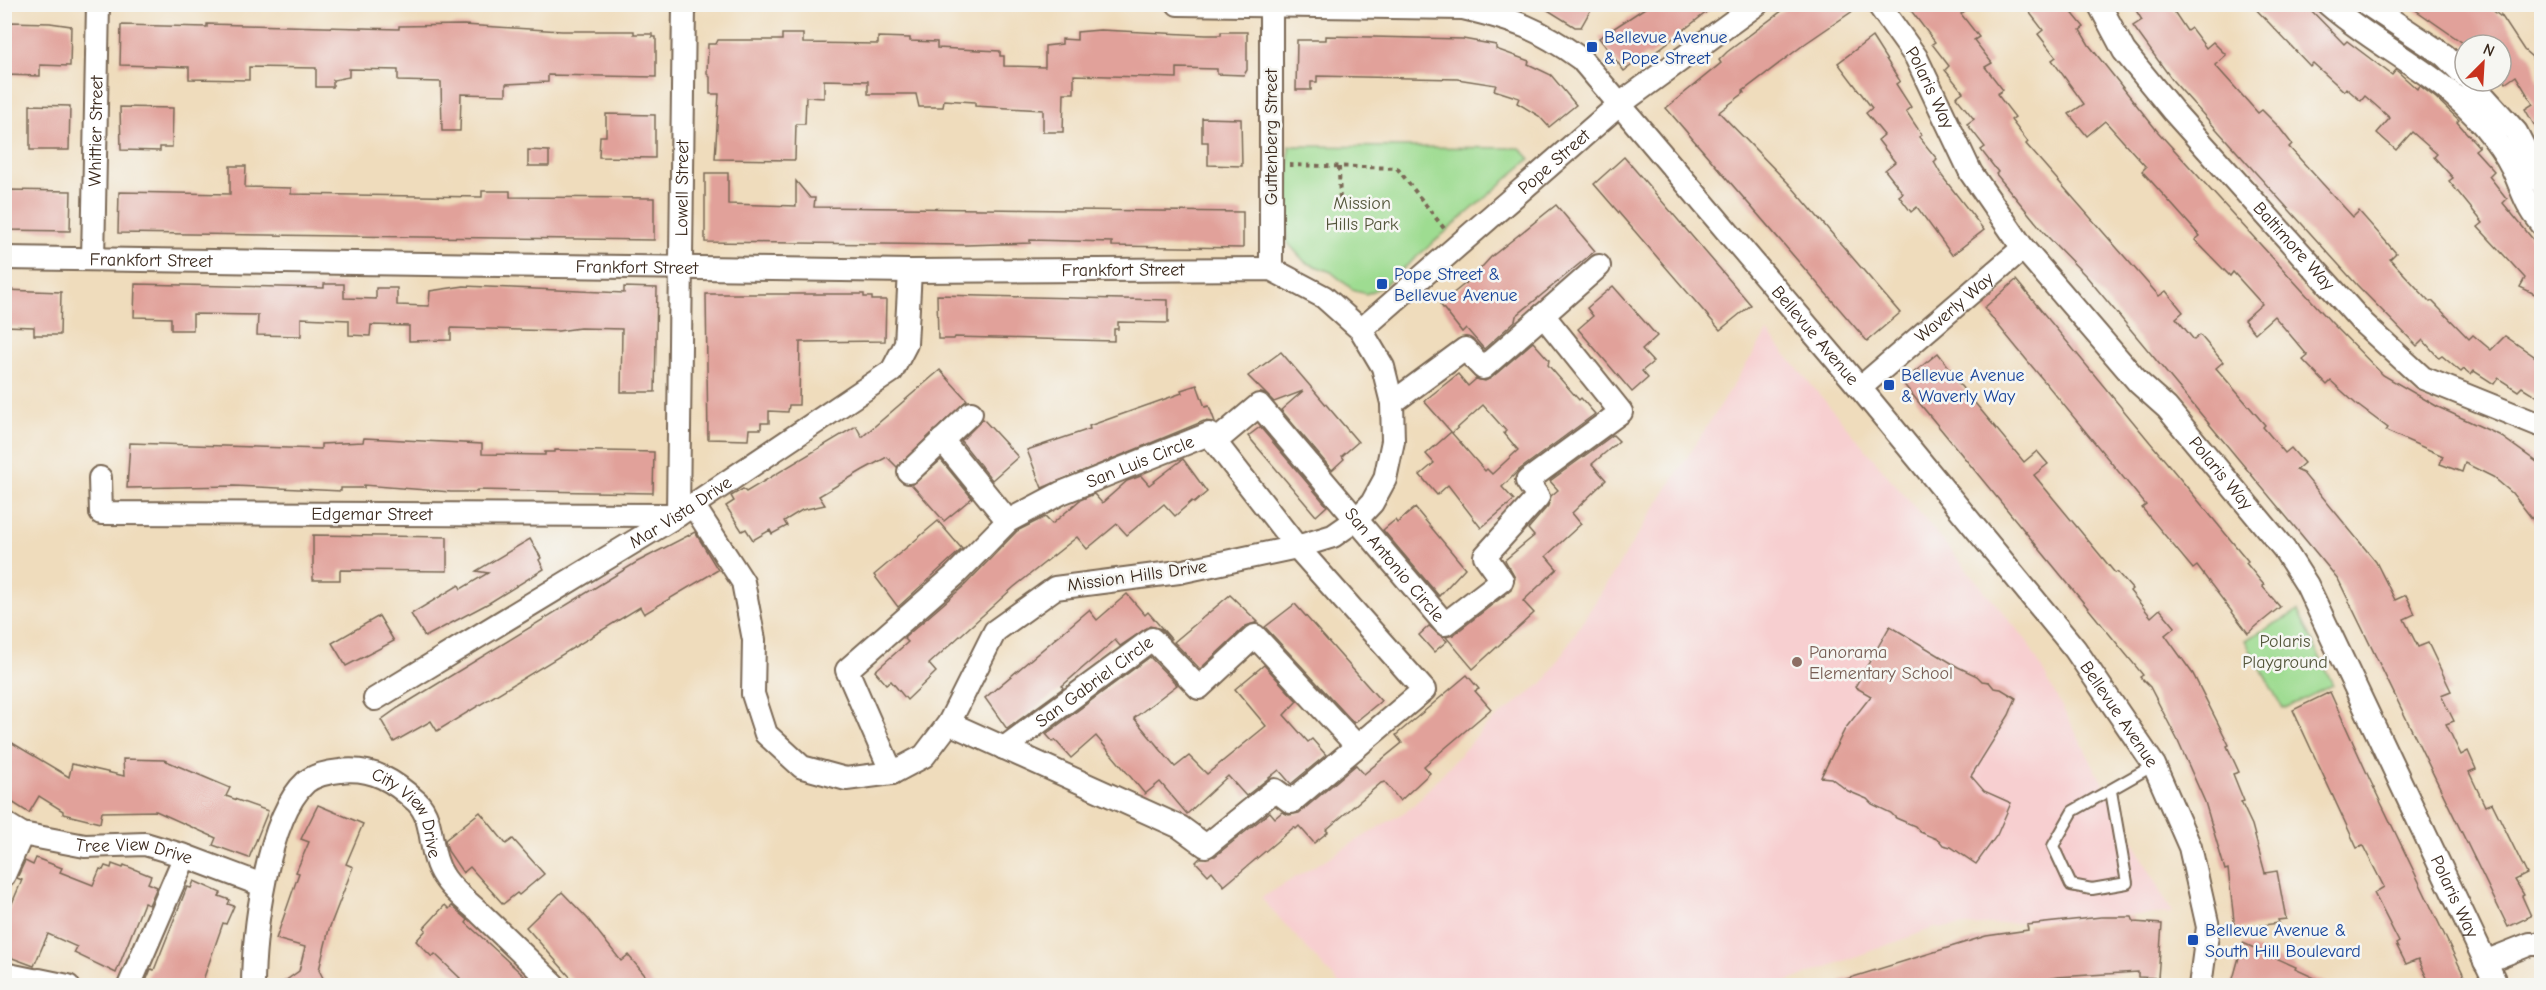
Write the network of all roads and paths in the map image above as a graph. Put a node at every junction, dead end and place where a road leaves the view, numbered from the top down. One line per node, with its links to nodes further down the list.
1 (98, 4): 21 (street, Whittier Street)
2 (684, 4): 23 (street, Lowell Street)
3 (1178, 4): 9 (street, Bellevue Avenue)
4 (1757, 4): 12 (street, Pope Street)
5 (1878, 4): 19 (street, Polaris Way)
6 (2099, 4): 31 (street, Baltimore Way)
7 (2328, 4): 17 (street)
8 (2367, 4): 10 (street)
9 (1271, 5): 12 (street, Bellevue Avenue); 13 (street, Guttenberg Street)
10 (2453, 64)
11 (2481, 93): 15 (street)
12 (1620, 104): 18 (street, Pope Street); 28 (street, Bellevue Avenue)
13 (1270, 165): 14 (path); 24 (street, Guttenberg Street)
14 (1339, 167): 16 (path); 18 (path)
15 (2541, 183)
16 (1340, 204)
17 (2541, 224)
18 (1458, 246): 27 (street, Pope Street)
19 (2023, 248): 28 (street, Waverly Way); 52 (street, Polaris Way)
20 (4, 258): 21 (street, Frankfort Street)
21 (93, 259): 23 (street, Frankfort Street)
22 (1599, 266): 26 (street)
23 (680, 267): 25 (street, Frankfort Street); 36 (street, Lowell Street)
24 (1271, 269): 25 (street, Frankfort Street); 27 (street, Mission Hills Drive)
25 (910, 271): 36 (street, Mar Vista Drive)
26 (1543, 315): 29 (street); 37 (street, San Antonio Circle)
27 (1361, 330): 29 (street, Mission Hills Drive)
28 (1860, 388): 44 (street, Bellevue Avenue)
29 (1392, 403): 37 (street, Mission Hills Drive)
30 (970, 413): 32 (street)
31 (2541, 426)
32 (942, 441): 34 (street); 38 (street)
33 (1215, 442): 37 (street, San Antonio Circle); 38 (street, San Luis Circle); 39 (street, San Luis Circle)
34 (909, 472)
35 (100, 478): 36 (street, Edgemar Street)
36 (686, 510): 40 (street, Mar Vista Drive); 45 (street, Mission Hills Drive)
37 (1356, 520): 39 (street, Mission Hills Drive)
38 (1008, 521): 45 (street, San Luis Circle)
39 (1297, 547): 41 (street, Mission Hills Drive); 42 (street)
40 (375, 699)
41 (949, 723): 43 (street); 45 (street, Mission Hills Drive)
42 (1356, 745): 43 (street); 43 (street, San Gabriel Circle)
43 (1004, 748)
44 (2154, 765): 46 (lane); 58 (street, Bellevue Avenue)
45 (892, 773)
46 (2111, 791): 46 (lane)
47 (13, 829): 48 (street, Tree View Drive); 49 (street)
48 (185, 856): 50 (street, Tree View Drive); 55 (street)
49 (4, 875)
50 (262, 885): 56 (street, City View Drive); 57 (street, City View Drive)
51 (2541, 944): 52 (street)
52 (2485, 962): 59 (street, Polaris Way)
53 (4, 974): 54 (street)
54 (68, 986)
55 (129, 986)
56 (254, 986)
57 (555, 986)
58 (2200, 986)
59 (2497, 986)

